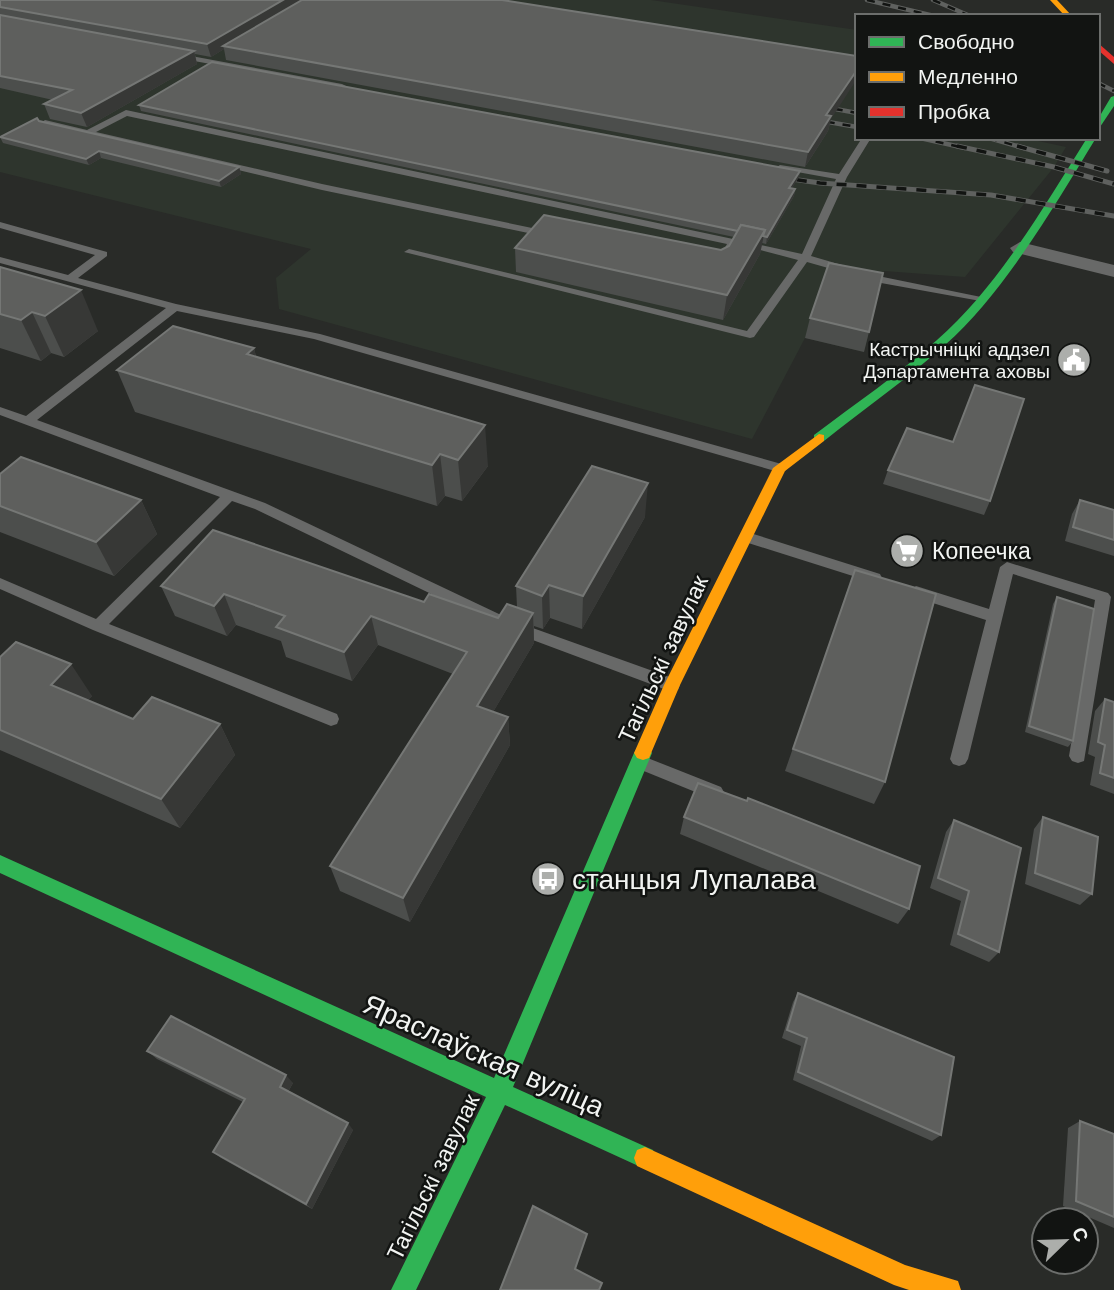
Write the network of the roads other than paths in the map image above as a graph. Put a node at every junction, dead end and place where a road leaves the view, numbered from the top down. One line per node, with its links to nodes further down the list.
1 (1053, 0): 2 (main road)
2 (1067, 14)
3 (1100, 48): 7 (main road)
4 (160, 52): 6 (lane)
5 (226, 55): 6 (lane)
6 (214, 62): 8 (lane); 9 (lane)
7 (1114, 62)
8 (197, 71)
9 (351, 88)
10 (1114, 99): 14 (main road)
11 (138, 106): 12 (lane)
12 (126, 113): 15 (lane); 16 (lane)
13 (45, 123): 15 (lane)
14 (1100, 124)
15 (90, 132): 21 (lane)
16 (246, 140): 19 (lane); 26 (lane)
17 (866, 140): 23 (lane)
18 (1091, 140): 27 (main road, Тагільскі завулак)
19 (235, 147)
20 (223, 154): 21 (lane)
21 (212, 161): 25 (lane)
22 (775, 167): 23 (lane)
23 (842, 177): 29 (lane)
24 (0, 225): 33 (lane)
25 (568, 238)
26 (733, 242): 29 (lane); 31 (lane)
27 (1020, 248): 32 (street); 34 (main road, Тагільскі завулак)
28 (409, 252): 29 (lane)
29 (805, 258): 34 (lane)
30 (0, 260): 33 (lane)
31 (718, 269)
32 (1114, 271)
33 (69, 279): 35 (lane)
34 (982, 300): 38 (main road, Тагільскі завулак)
35 (176, 307): 37 (lane); 38 (lane)
36 (0, 411): 37 (lane)
37 (29, 421): 39 (lane)
38 (780, 468): 40 (main road, Тагільскі завулак)
39 (230, 495): 43 (lane); 44 (lane)
40 (747, 537): 42 (lane); 44 (main road, Тагільскі завулак)
41 (0, 583): 43 (lane)
42 (995, 617): 46 (lane); 47 (lane)
43 (98, 626): 45 (lane)
44 (672, 685): 48 (main road, Тагільскі завулак)
45 (331, 719)
46 (1078, 756)
47 (959, 759)
48 (640, 762): 49 (lane); 51 (main road, Тагільскі завулак)
49 (731, 799)
50 (0, 864): 51 (main road, Яраслаўская вуліца)
51 (500, 1091): 52 (main road, Тагільскі завулак); 53 (main road, Яраслаўская вуліца)
52 (402, 1290)
53 (949, 1290)

